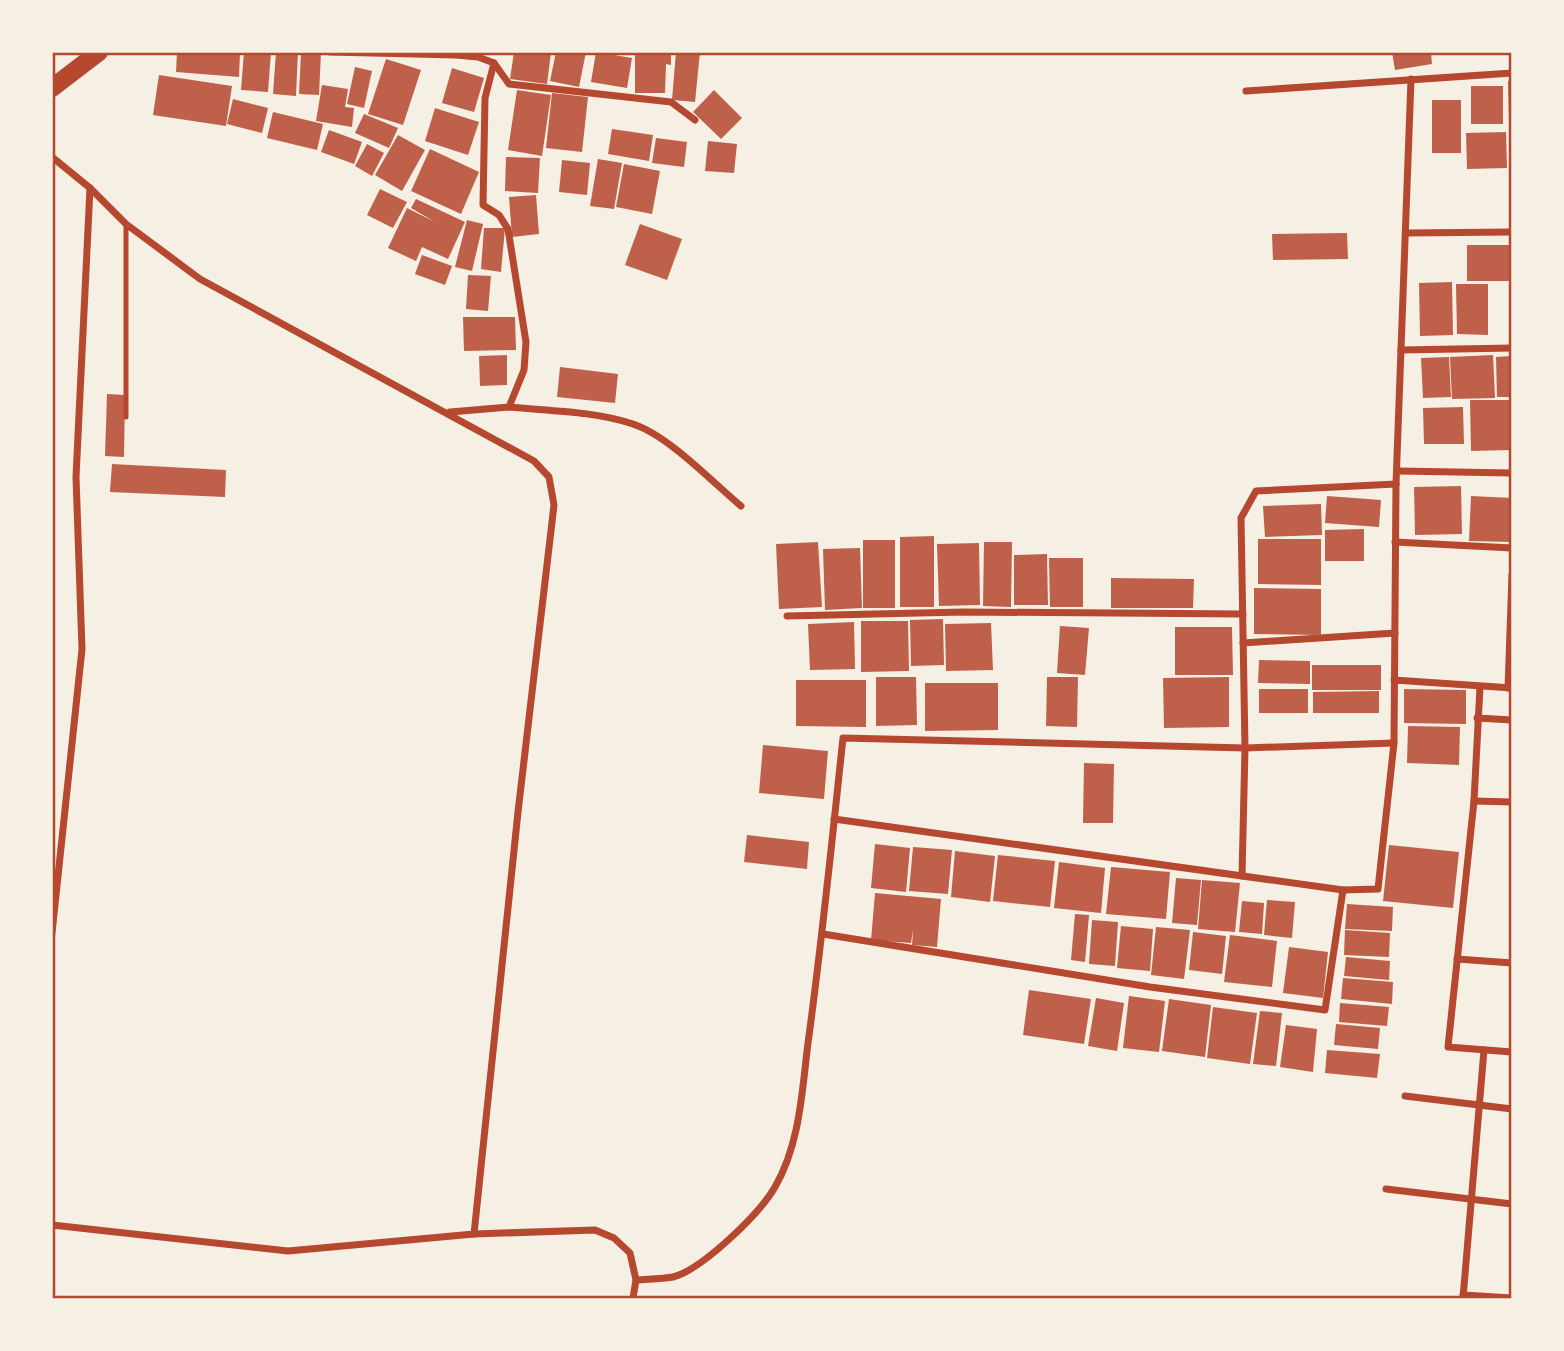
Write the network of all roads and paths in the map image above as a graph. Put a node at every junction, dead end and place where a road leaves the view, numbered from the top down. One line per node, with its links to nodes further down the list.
1 (99, 52): 7 (main road)
2 (330, 52): 3 (street)
3 (456, 54): 4 (street)
4 (494, 63): 9 (street); 17 (street)
5 (1511, 73): 6 (street)
6 (1411, 79): 8 (street); 14 (street)
7 (52, 88)
8 (1246, 91)
9 (695, 120)
10 (52, 158): 11 (street)
11 (90, 188): 12 (street); 43 (street)
12 (126, 224): 18 (street); 19 (lane)
13 (1511, 232): 14 (street)
14 (1406, 233): 16 (street)
15 (1511, 348): 16 (street)
16 (1401, 349): 20 (street)
17 (509, 407): 18 (street); 23 (street)
18 (448, 412): 56 (street)
19 (126, 417)
20 (1398, 471): 21 (street); 22 (street)
21 (1511, 473)
22 (1396, 484): 24 (street); 27 (street)
23 (741, 506)
24 (1395, 541): 25 (street); 29 (street)
25 (1511, 548)
26 (1511, 575): 33 (street)
27 (1243, 614): 28 (street); 30 (street)
28 (786, 617)
29 (1395, 633): 30 (street); 31 (street)
30 (1243, 643): 37 (street)
31 (1395, 680): 32 (street); 36 (street)
32 (1480, 687): 33 (street); 34 (street)
33 (1510, 688)
34 (1477, 719): 35 (street); 38 (street)
35 (1511, 720)
36 (1394, 743): 37 (street); 42 (street)
37 (1245, 748): 40 (street); 41 (street)
38 (1474, 801): 39 (street); 45 (street)
39 (1511, 802)
40 (834, 818): 41 (street); 44 (street)
41 (1242, 876): 42 (street)
42 (1343, 890): 44 (street)
43 (52, 933)
44 (823, 934): 57 (street)
45 (1457, 959): 46 (street); 47 (street)
46 (1511, 963)
47 (1484, 1050): 48 (street); 50 (street)
48 (1511, 1052)
49 (1405, 1096): 50 (street)
50 (1480, 1105): 51 (street); 53 (street)
51 (1511, 1109)
52 (1386, 1189): 53 (street)
53 (1472, 1199): 54 (street); 58 (street)
54 (1511, 1204)
55 (52, 1225): 56 (street)
56 (474, 1234): 57 (street)
57 (636, 1280): 59 (street)
58 (1463, 1297): 60 (street)
59 (633, 1298)
60 (1511, 1298)

